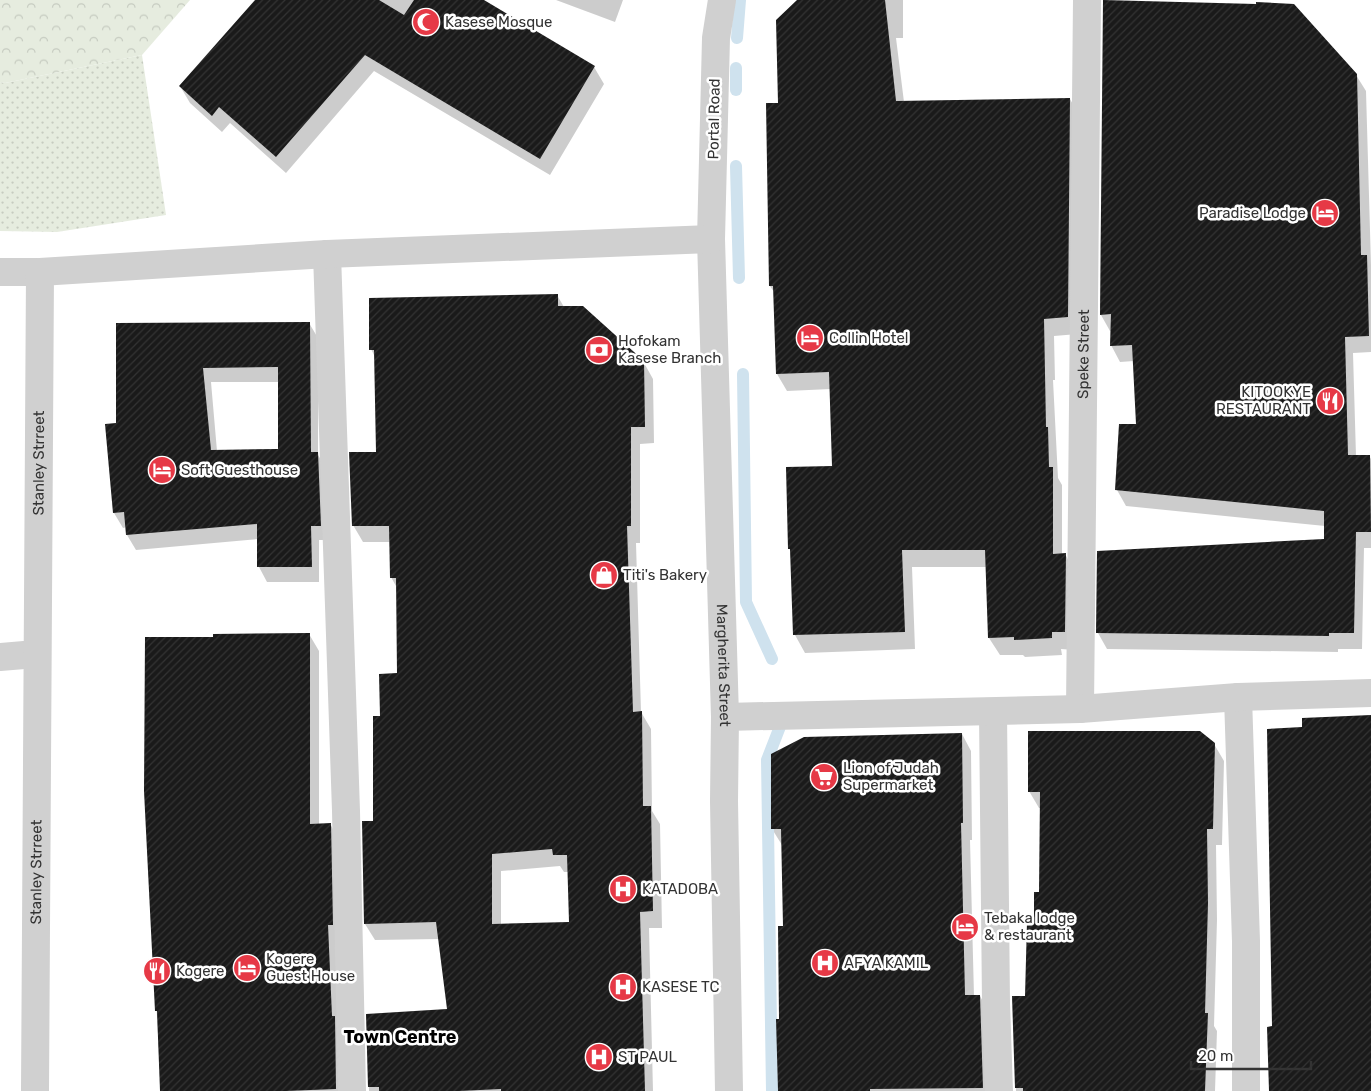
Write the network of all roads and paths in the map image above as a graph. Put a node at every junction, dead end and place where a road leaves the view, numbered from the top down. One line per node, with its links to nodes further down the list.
1 (722, 0): 3 (street, Portal Road)
2 (1087, 0): 11 (street, Speke Street)
3 (712, 239): 4 (street); 13 (street, Margherita Street)
4 (327, 254): 6 (street); 15 (street)
5 (0, 272): 6 (street)
6 (40, 272): 7 (street, Stanley Strreet)
7 (36, 654): 8 (street); 14 (street, Stanley Strreet)
8 (0, 657)
9 (1371, 693): 10 (street)
10 (1238, 697): 11 (street); 18 (street)
11 (1080, 709): 12 (street)
12 (993, 712): 13 (street); 17 (street)
13 (725, 716): 16 (street, Margherita Street)
14 (35, 1091)
15 (352, 1091)
16 (729, 1091)
17 (1000, 1091)
18 (1246, 1091)

